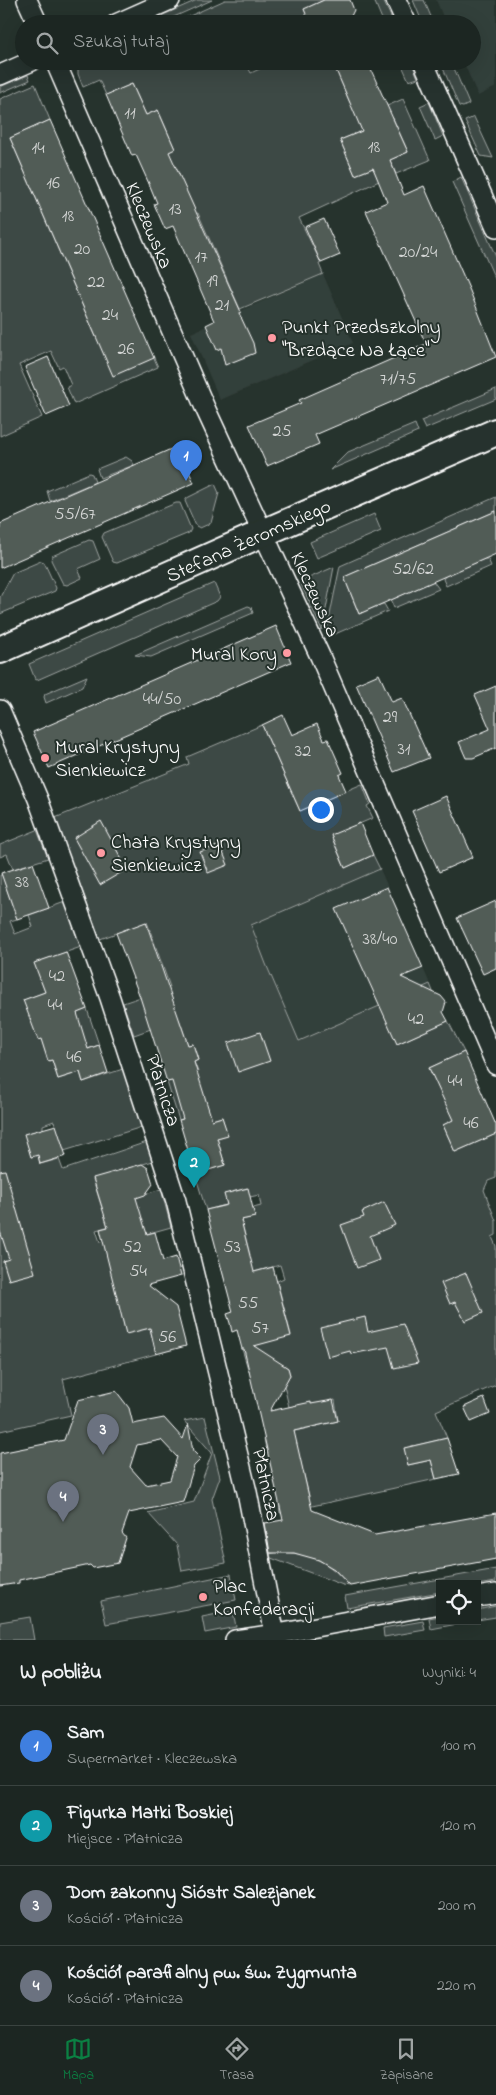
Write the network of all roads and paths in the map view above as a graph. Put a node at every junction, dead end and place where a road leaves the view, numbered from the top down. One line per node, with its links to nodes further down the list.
1 (27, 0): 4 (street)
2 (170, 0): 5 (street)
3 (396, 0): 6 (street)
4 (34, 15)
5 (136, 15)
6 (403, 15)
7 (15, 68): 10 (street)
8 (59, 70): 13 (street, Kleczewska)
9 (427, 70): 11 (street)
10 (0, 75)
11 (496, 227)
12 (496, 432): 13 (main road, Stefana Żeromskiego)
13 (263, 533): 14 (main road, Stefana Żeromskiego); 16 (street, Kleczewska)
14 (0, 650)
15 (0, 710): 20 (street, Płatnicza)
16 (496, 1065)
17 (496, 1594): 18 (street)
18 (481, 1596)
19 (436, 1605): 20 (street)
20 (275, 1637): 21 (street)
21 (235, 1640)

